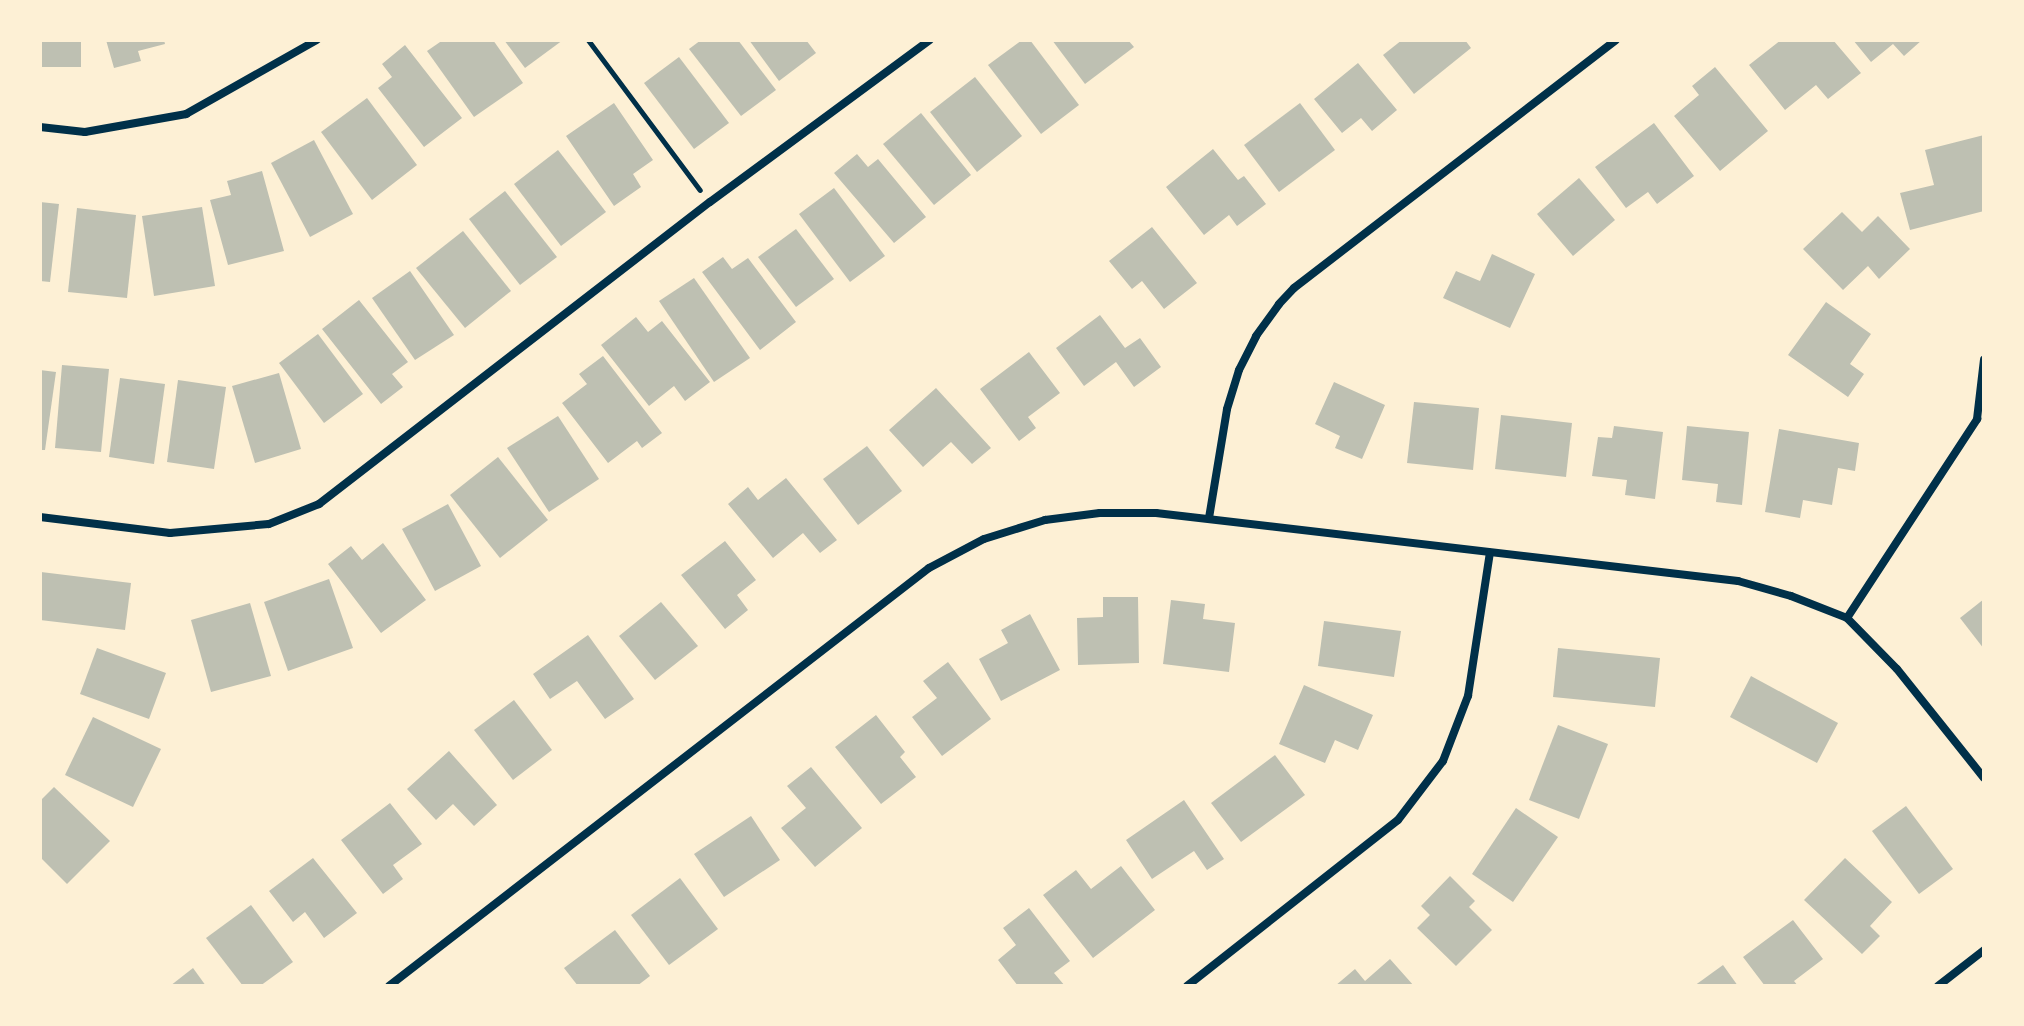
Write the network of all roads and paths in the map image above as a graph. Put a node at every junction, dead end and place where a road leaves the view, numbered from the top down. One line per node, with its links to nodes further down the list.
1 (317, 40): 5 (street)
2 (588, 40): 6 (path)
3 (930, 40): 6 (street)
4 (1616, 40): 9 (street)
5 (40, 127)
6 (710, 202): 8 (street)
7 (1984, 359): 11 (street)
8 (40, 517)
9 (1209, 518): 10 (street); 14 (street)
10 (1490, 553): 11 (street); 15 (street)
11 (1847, 618): 12 (street)
12 (1984, 778)
13 (1984, 950): 16 (street)
14 (389, 986)
15 (1187, 986)
16 (1938, 986)

